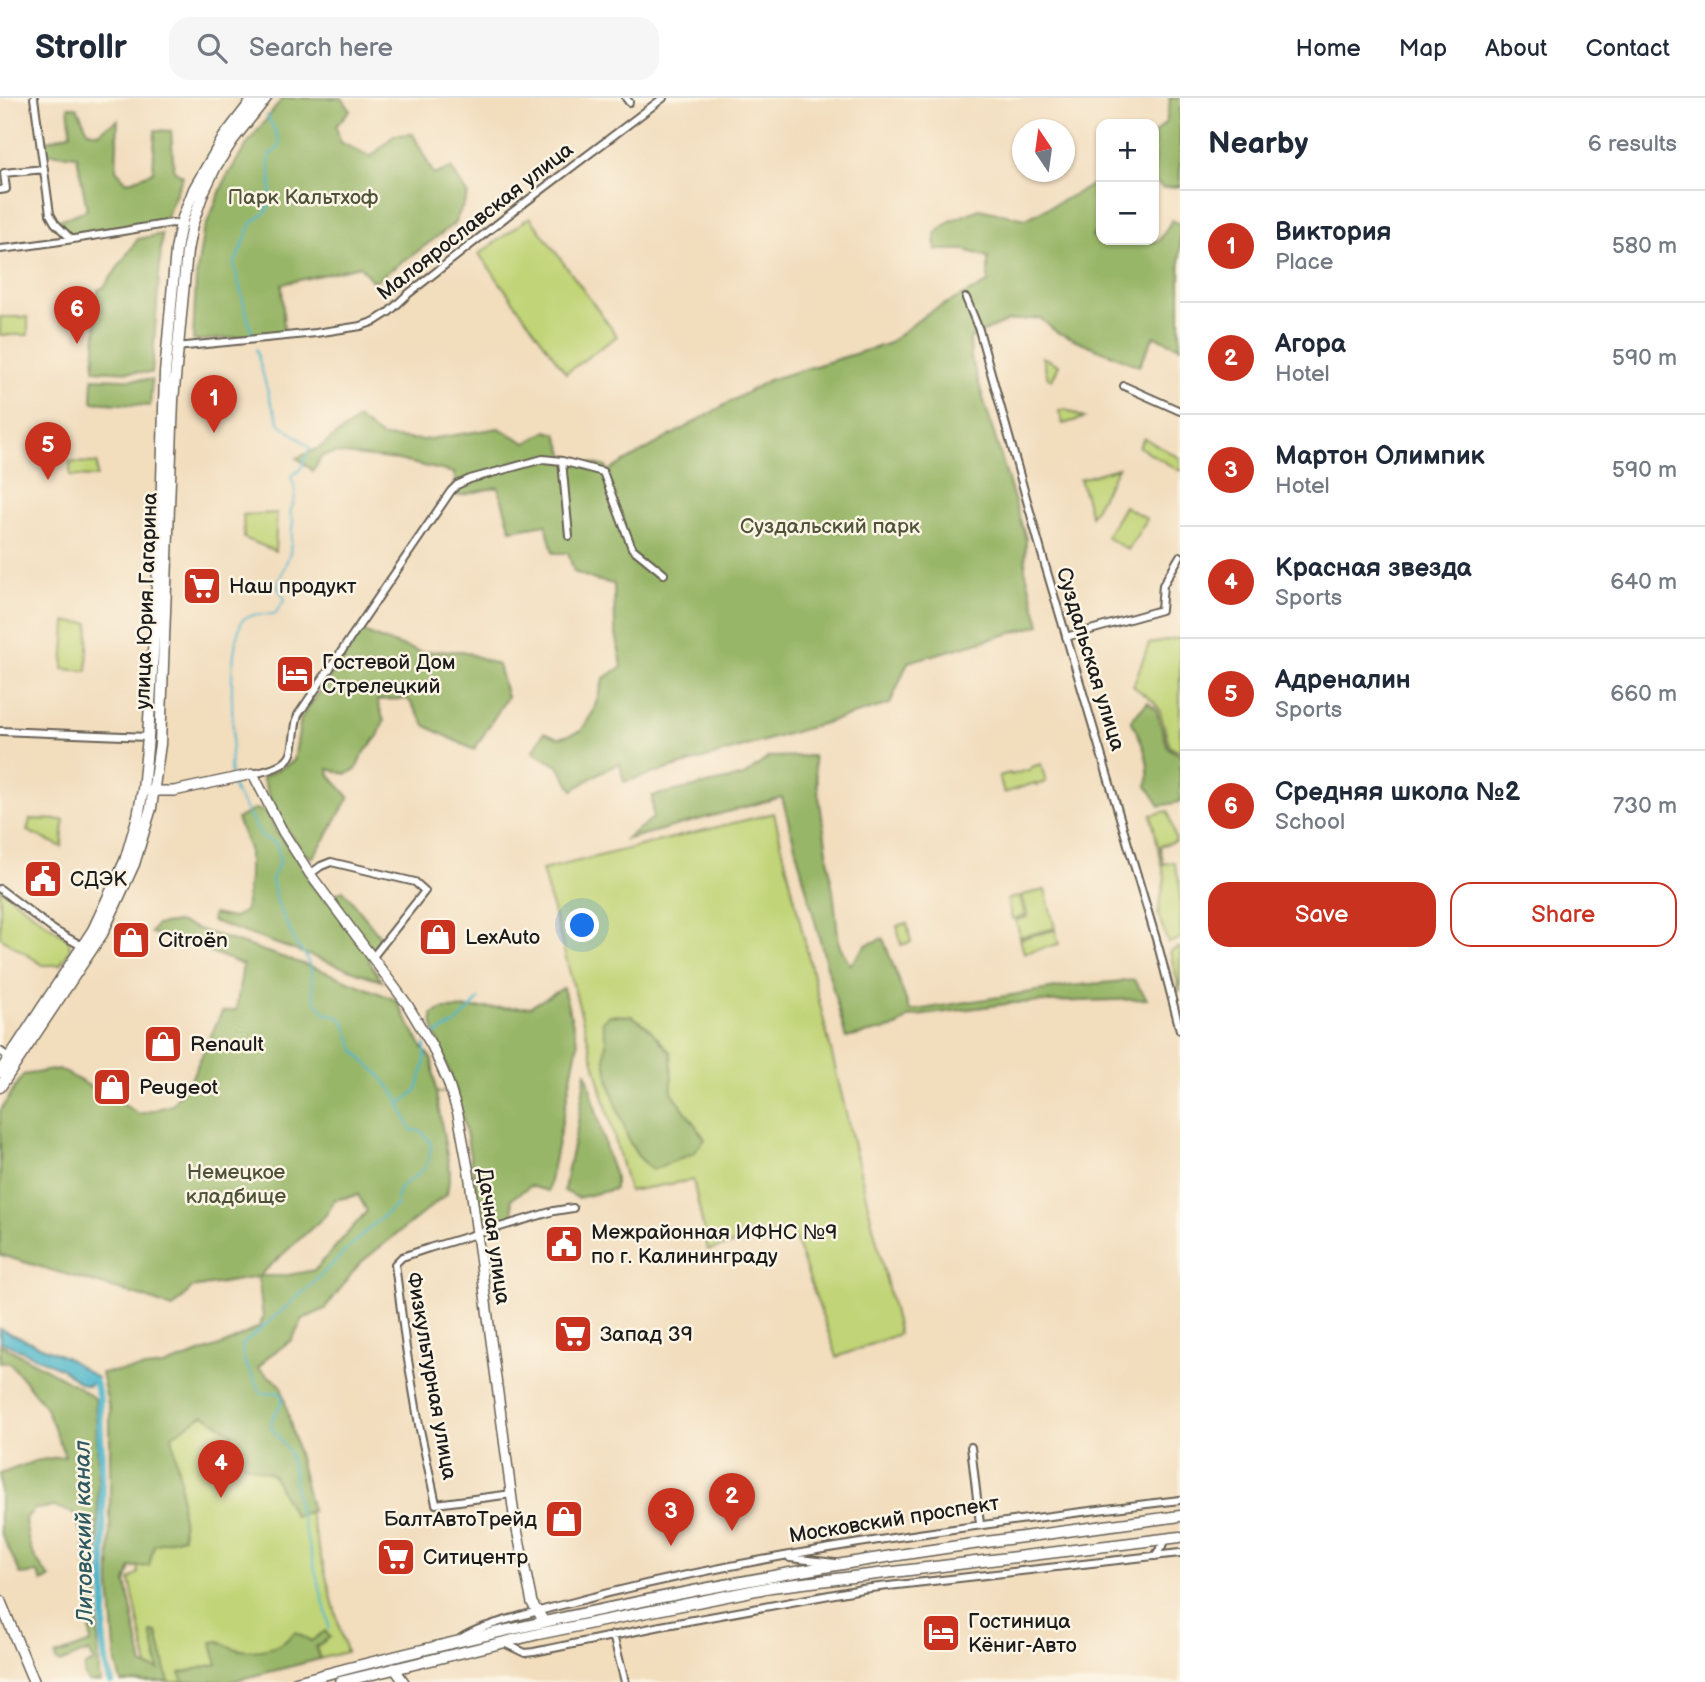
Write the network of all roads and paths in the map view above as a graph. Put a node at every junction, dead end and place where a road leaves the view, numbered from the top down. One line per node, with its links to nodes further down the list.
1 (34, 98): 5 (street)
2 (254, 98): 7 (main road, улица Юрия Гагарина)
3 (266, 98): 7 (main road, улица Юрия Гагарина)
4 (663, 98): 11 (street, Малоярославская улица)
5 (44, 169): 6 (street); 8 (street)
6 (0, 190)
7 (187, 224): 8 (street); 11 (main road, улица Юрия Гагарина)
8 (70, 239): 9 (street)
9 (0, 249)
10 (966, 298): 18 (street, Суздальская улица)
11 (172, 346): 20 (main road, улица Юрия Гагарина); 23 (main road, улица Юрия Гагарина)
12 (1124, 386): 13 (street)
13 (1180, 411)
14 (562, 461): 15 (street); 17 (street); 21 (street)
15 (569, 536)
16 (1180, 556): 18 (street)
17 (664, 574)
18 (1066, 637): 28 (street, Суздальская улица)
19 (0, 731): 20 (street)
20 (148, 737): 22 (main road, улица Юрия Гагарина)
21 (253, 774): 23 (street); 24 (street, Дачная улица)
22 (143, 790): 23 (street); 26 (main road, улица Юрия Гагарина)
23 (155, 792): 26 (main road, улица Юрия Гагарина)
24 (310, 874): 27 (street, Дачная улица); 27 (street)
25 (0, 888): 26 (street)
26 (88, 949): 30 (main road, улица Юрия Гагарина); 32 (main road, улица Юрия Гагарина)
27 (372, 958): 34 (street, Дачная улица)
28 (1180, 1031)
29 (0, 1051): 30 (street)
30 (10, 1058): 31 (main road, улица Юрия Гагарина)
31 (0, 1072)
32 (0, 1087)
33 (573, 1208): 34 (street)
34 (476, 1235): 36 (street, Дачная улица); 36 (street, Физкультурная улица)
35 (971, 1447): 39 (street)
36 (512, 1494): 54 (street, Дачная улица)
37 (1180, 1500): 39 (street, Московский проспект)
38 (1180, 1516): 42 (main road, Московский проспект)
39 (980, 1524): 45 (street, Московский проспект)
40 (1180, 1537): 41 (main road)
41 (1167, 1539): 44 (street); 47 (main road)
42 (948, 1547): 46 (main road, Московский проспект); 47 (main road)
43 (1180, 1553): 44 (street)
44 (1155, 1556): 50 (street)
45 (780, 1557): 46 (street); 54 (street, Московский проспект)
46 (844, 1564): 48 (main road, Московский проспект)
47 (948, 1565): 49 (main road)
48 (811, 1569): 51 (main road); 55 (main road, Московский проспект)
49 (911, 1569): 50 (street); 51 (main road)
50 (938, 1580): 52 (street)
51 (805, 1583): 52 (street); 58 (main road)
52 (816, 1598): 56 (street)
53 (1, 1604): 60 (main road)
54 (537, 1611): 55 (street, Дачная улица); 57 (street, Московский проспект)
55 (544, 1621): 57 (main road, Московский проспект)
56 (613, 1635): 58 (street); 65 (street)
57 (456, 1641): 61 (main road, Московский проспект)
58 (503, 1642): 59 (main road)
59 (394, 1668): 62 (main road); 63 (street); 64 (street)
60 (34, 1682)
61 (296, 1682)
62 (340, 1682)
63 (398, 1682)
64 (404, 1682)
65 (625, 1682)

